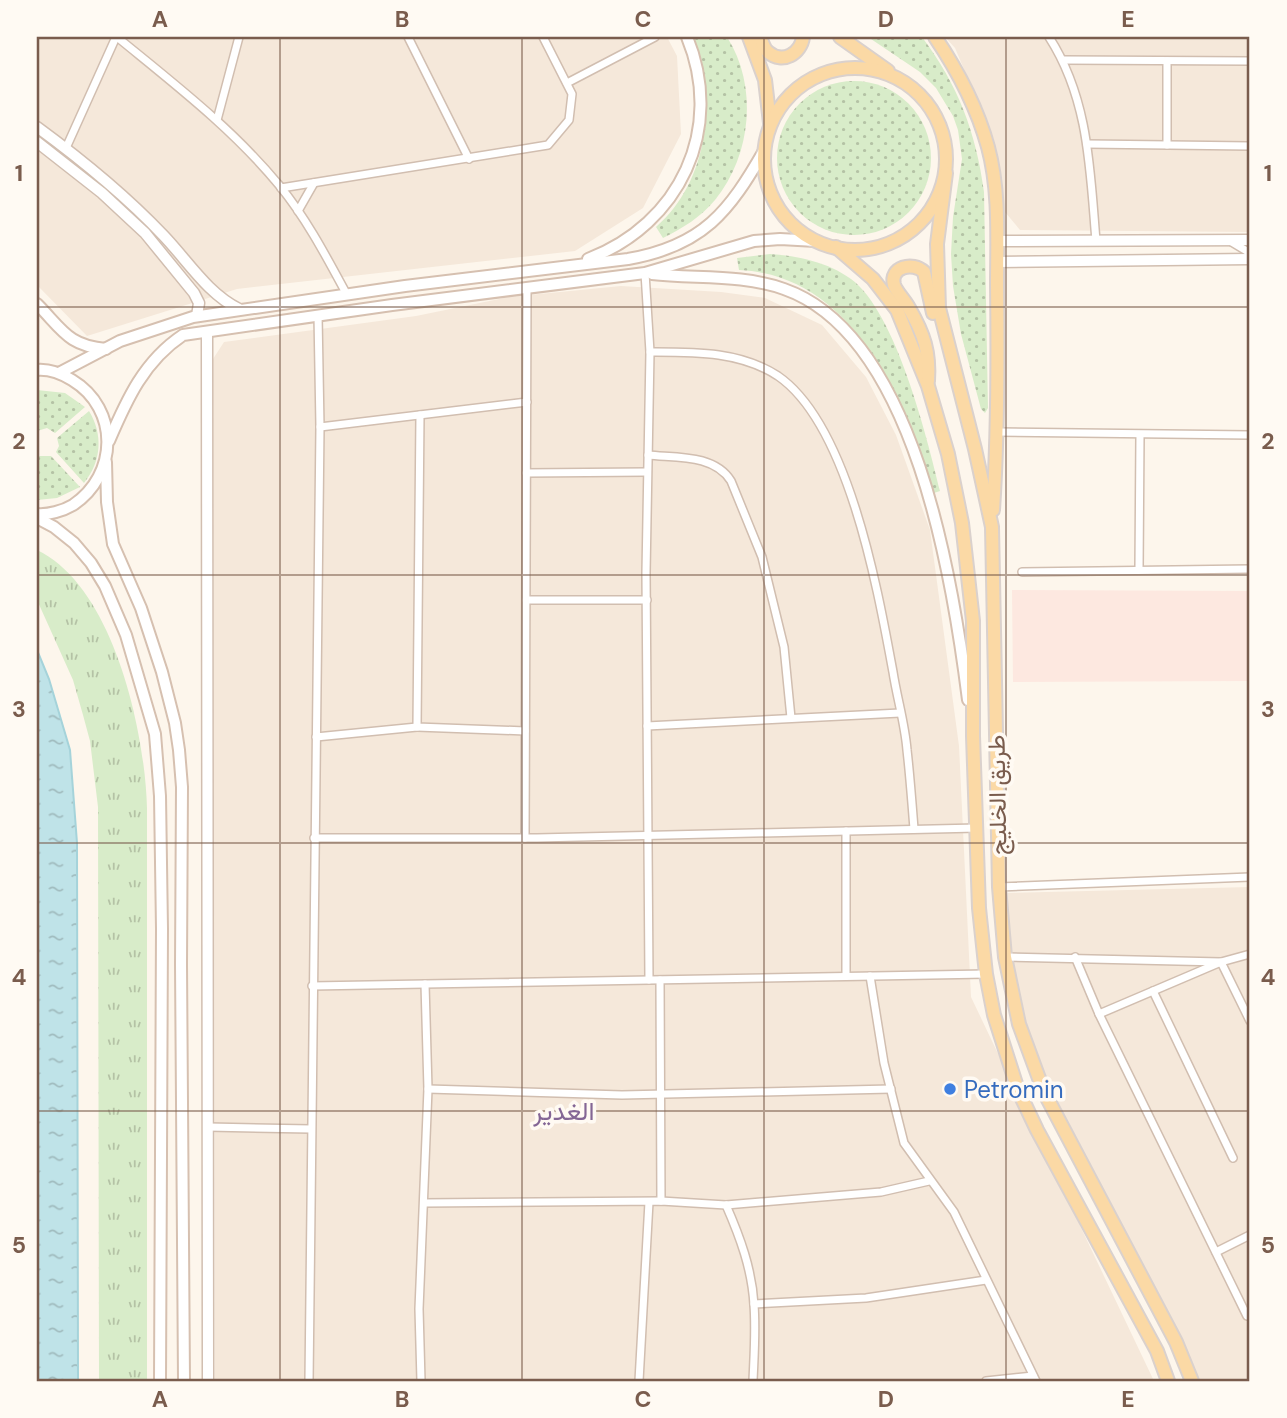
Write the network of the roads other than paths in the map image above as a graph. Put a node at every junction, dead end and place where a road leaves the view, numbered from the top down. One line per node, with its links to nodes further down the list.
1 (116, 37): 18 (street); 25 (street)
2 (239, 37): 18 (street)
3 (408, 37): 27 (street)
4 (543, 37): 17 (street)
5 (655, 37): 17 (street)
6 (687, 37): 41 (main road)
7 (749, 37): 19 (main road)
8 (760, 37): 9 (main road)
9 (803, 37)
10 (840, 37): 16 (main road)
11 (935, 37): 35 (main road)
12 (1048, 37): 13 (street)
13 (1064, 60): 14 (street); 22 (street)
14 (1167, 61): 15 (street); 23 (street)
15 (1250, 61)
16 (896, 77): 19 (main road); 28 (main road)
17 (567, 83): 27 (street)
18 (217, 120): 30 (street)
19 (770, 123): 26 (main road)
20 (37, 127): 25 (street)
21 (37, 142): 48 (street)
22 (1087, 144): 23 (street); 36 (street)
23 (1167, 145): 24 (street)
24 (1250, 146)
25 (66, 148): 46 (street)
26 (765, 149): 34 (main road); 41 (main road)
27 (469, 159): 29 (street)
28 (946, 173): 37 (main road); 54 (main road, طريق الخليج)
29 (314, 183): 30 (street); 31 (street)
30 (281, 188): 31 (street)
31 (298, 211): 44 (street)
32 (1229, 240): 33 (street); 36 (street); 38 (street)
33 (1250, 240)
34 (817, 241): 37 (main road); 42 (main road)
35 (997, 241): 36 (street); 40 (main road)
36 (1096, 242)
37 (836, 247): 55 (main road, طريق الخليج)
38 (1250, 253)
39 (1250, 259): 40 (street)
40 (997, 262): 59 (main road)
41 (572, 265): 44 (main road)
42 (645, 273): 43 (main road); 51 (street); 79 (main road)
43 (527, 288): 47 (main road); 56 (street)
44 (346, 293): 46 (main road)
45 (37, 304): 50 (main road)
46 (239, 309): 48 (main road)
47 (318, 315): 49 (main road); 58 (street)
48 (197, 316): 50 (main road)
49 (206, 333): 62 (main road); 106 (street)
50 (106, 349): 53 (main road)
51 (650, 352): 63 (street); 74 (street)
52 (39, 367): 53 (main road)
53 (59, 373): 62 (main road)
54 (957, 380): 55 (main road); 68 (main road, طريق الخليج)
55 (928, 386): 79 (main road, طريق الخليج)
56 (527, 402): 57 (street); 66 (street)
57 (420, 415): 58 (street); 77 (street)
58 (320, 427): 80 (street)
59 (998, 432): 60 (street); 68 (main road)
60 (1140, 435): 61 (street); 70 (street)
61 (1250, 436)
62 (109, 441): 64 (main road)
63 (648, 456): 65 (street); 75 (street)
64 (106, 462): 67 (main road); 121 (main road)
65 (647, 472): 66 (street); 73 (street)
66 (526, 473): 72 (street)
67 (37, 516): 120 (main road)
68 (992, 527): 88 (main road, طريق الخليج)
69 (1250, 569): 70 (street)
70 (1139, 570): 71 (street)
71 (1022, 572)
72 (526, 600): 73 (street); 78 (street)
73 (646, 600): 76 (street)
74 (900, 713): 75 (street); 82 (street)
75 (791, 718): 76 (street)
76 (647, 726): 84 (street)
77 (417, 727): 78 (street); 80 (street)
78 (525, 731): 86 (street)
79 (973, 736): 81 (main road, طريق الخليج)
80 (316, 737): 85 (street)
81 (977, 828): 82 (street); 93 (main road, طريق الخليج)
82 (914, 829): 83 (street)
83 (846, 831): 84 (street); 94 (street)
84 (647, 835): 86 (street); 96 (street)
85 (314, 838): 86 (street); 99 (street)
86 (525, 838)
87 (1250, 877): 88 (street)
88 (999, 887): 90 (main road, طريق الخليج)
89 (1250, 954): 92 (street)
90 (1006, 957): 91 (street); 129 (main road, طريق الخليج)
91 (1074, 957): 92 (street); 101 (street)
92 (1221, 962): 100 (street); 102 (street)
93 (986, 974): 95 (street); 128 (main road, طريق الخليج)
94 (846, 976): 95 (street); 97 (street)
95 (870, 976): 104 (street)
96 (649, 980): 97 (street); 98 (street)
97 (660, 980): 105 (street)
98 (425, 984): 99 (street); 103 (street)
99 (312, 986): 107 (street)
100 (1153, 991): 101 (street); 108 (street)
101 (1099, 1014): 115 (street)
102 (1250, 1021)
103 (428, 1089): 105 (street); 112 (street)
104 (891, 1089): 105 (street); 109 (street)
105 (659, 1094): 110 (street)
106 (208, 1127): 107 (street); 122 (street)
107 (311, 1129): 123 (street)
108 (1233, 1158)
109 (929, 1181): 113 (street); 116 (street)
110 (661, 1201): 111 (street); 113 (street)
111 (649, 1202): 112 (street); 125 (street)
112 (424, 1203): 124 (street)
113 (726, 1205): 117 (street)
114 (1250, 1235): 115 (street)
115 (1216, 1252): 118 (street)
116 (986, 1279): 117 (street); 119 (street)
117 (754, 1304): 126 (street)
118 (1250, 1315)
119 (1034, 1378): 127 (street)
120 (160, 1381)
121 (184, 1381)
122 (208, 1381)
123 (309, 1381)
124 (421, 1381)
125 (639, 1381)
126 (753, 1381)
127 (986, 1381)
128 (1168, 1381)
129 (1192, 1381)

